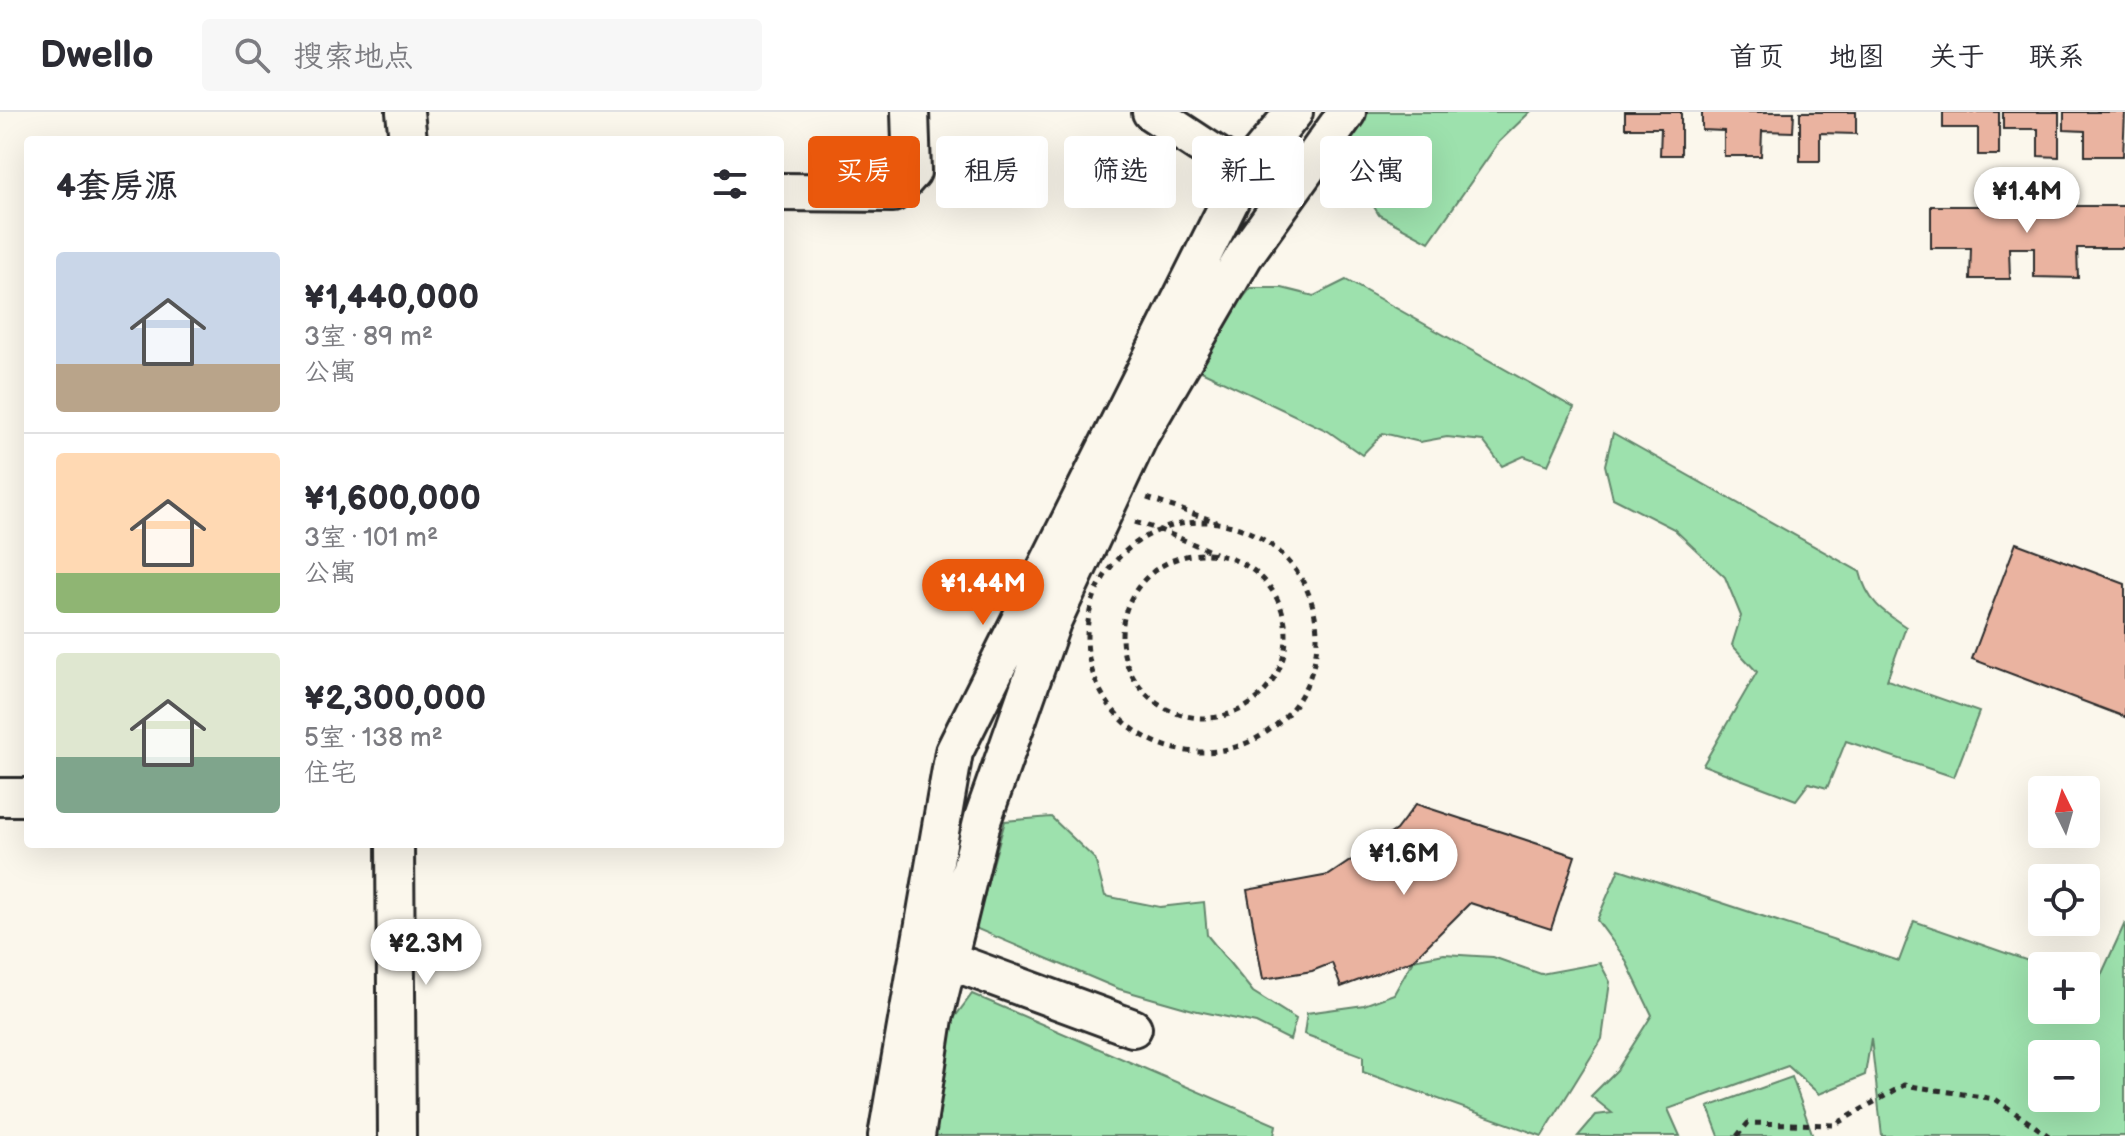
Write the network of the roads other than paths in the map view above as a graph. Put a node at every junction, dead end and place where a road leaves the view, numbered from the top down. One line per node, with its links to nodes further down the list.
1 (405, 112): 6 (street)
2 (910, 112): 9 (street)
3 (1151, 112): 8 (street)
4 (1294, 112): 7 (street)
5 (1347, 112): 14 (street)
6 (408, 136)
7 (1274, 136)
8 (1192, 139)
9 (784, 192)
10 (1226, 208): 17 (street)
11 (0, 797): 12 (street)
12 (24, 797)
13 (395, 848): 16 (street)
14 (948, 960): 15 (street); 18 (street)
15 (1133, 1028)
16 (397, 1136)
17 (887, 1136)
18 (916, 1136)

